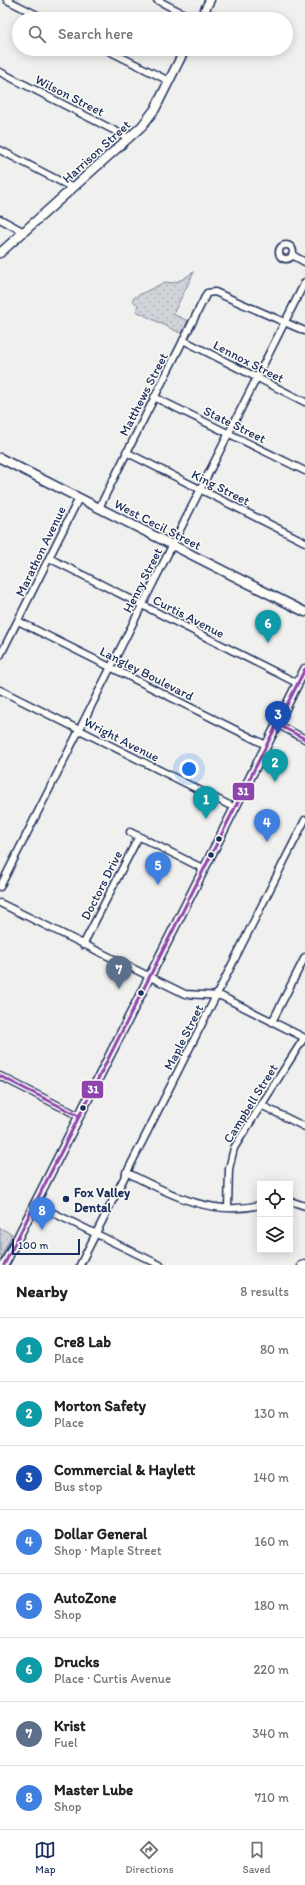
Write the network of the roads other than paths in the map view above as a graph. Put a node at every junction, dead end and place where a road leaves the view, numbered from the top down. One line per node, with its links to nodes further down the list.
1 (7, 0): 4 (street)
2 (157, 0): 5 (street)
3 (210, 0): 6 (main road)
4 (31, 12)
5 (180, 12)
6 (204, 12)
7 (119, 56): 10 (street)
8 (182, 56): 10 (main road, Harrison Street)
9 (0, 72): 11 (street, Wilson Street)
10 (169, 81): 11 (main road, Harrison Street)
11 (129, 138): 13 (main road, Harrison Street)
12 (0, 150): 13 (street)
13 (73, 188): 15 (main road, Harrison Street)
14 (0, 219): 15 (street)
15 (24, 232): 16 (main road, Harrison Street)
16 (0, 253)
17 (292, 255): 18 (street)
18 (305, 262)
19 (305, 282): 20 (street, Henry Street)
20 (286, 321): 21 (street); 22 (street, Matthews Street); 23 (street, Henry Street)
21 (305, 331)
22 (183, 340): 23 (street, Lennox Street); 24 (street, Matthews Street)
23 (257, 378): 25 (street, Lennox Street); 26 (street, Henry Street)
24 (154, 397): 26 (street, State Street); 27 (street, Matthews Street)
25 (305, 402)
26 (229, 433): 29 (street, State Street); 30 (street, Henry Street)
27 (126, 452): 30 (street, King Street); 32 (street, Matthews Street)
28 (0, 458): 31 (main road, West Cecil Street)
29 (305, 472)
30 (201, 490): 33 (street, King Street); 34 (street, Henry Street)
31 (79, 498): 32 (main road, West Cecil Street); 35 (street, Marathon Avenue)
32 (99, 508): 34 (main road, West Cecil Street)
33 (305, 542)
34 (172, 545): 36 (street, Henry Street); 37 (main road, West Cecil Street)
35 (49, 558): 36 (street, Curtis Avenue); 38 (street, Marathon Avenue)
36 (142, 605): 40 (street, Henry Street); 42 (street, Curtis Avenue)
37 (305, 612)
38 (18, 621): 39 (street, Marathon Avenue); 40 (street, Langley Boulevard)
39 (0, 656)
40 (111, 667): 45 (street, Henry Street); 47 (street, Langley Boulevard)
41 (305, 669): 42 (main road)
42 (298, 683): 44 (main road)
43 (0, 690): 45 (street, Wright Avenue)
44 (277, 724): 46 (street); 47 (main road)
45 (79, 729): 48 (street, Wright Avenue); 53 (street, Henry Street)
46 (305, 739)
47 (266, 745): 48 (main road)
48 (235, 808): 52 (main road)
49 (305, 820): 58 (street, Maple Street)
50 (130, 832): 51 (street)
51 (139, 836): 52 (street); 55 (street, Doctors Drive)
52 (204, 869): 57 (main road)
53 (0, 887)
54 (0, 903): 55 (street)
55 (83, 945): 57 (street)
56 (305, 957): 59 (street)
57 (150, 977): 58 (street); 63 (main road)
58 (216, 995): 59 (street); 65 (street, Maple Street)
59 (272, 1022): 60 (street)
60 (305, 1038): 62 (street, Campbell Street)
61 (0, 1076): 63 (street)
62 (261, 1105): 64 (street); 70 (street, Campbell Street)
63 (79, 1116): 67 (main road)
64 (305, 1127)
65 (126, 1172): 70 (street); 71 (street, Maple Street)
66 (293, 1202): 69 (street)
67 (35, 1204): 71 (street); 73 (main road)
68 (257, 1205): 70 (street)
69 (305, 1206)
70 (228, 1208)
71 (96, 1234): 74 (street, Maple Street); 75 (street)
72 (305, 1264): 76 (street)
73 (4, 1265)
74 (80, 1265)
75 (160, 1265)
76 (301, 1265)

